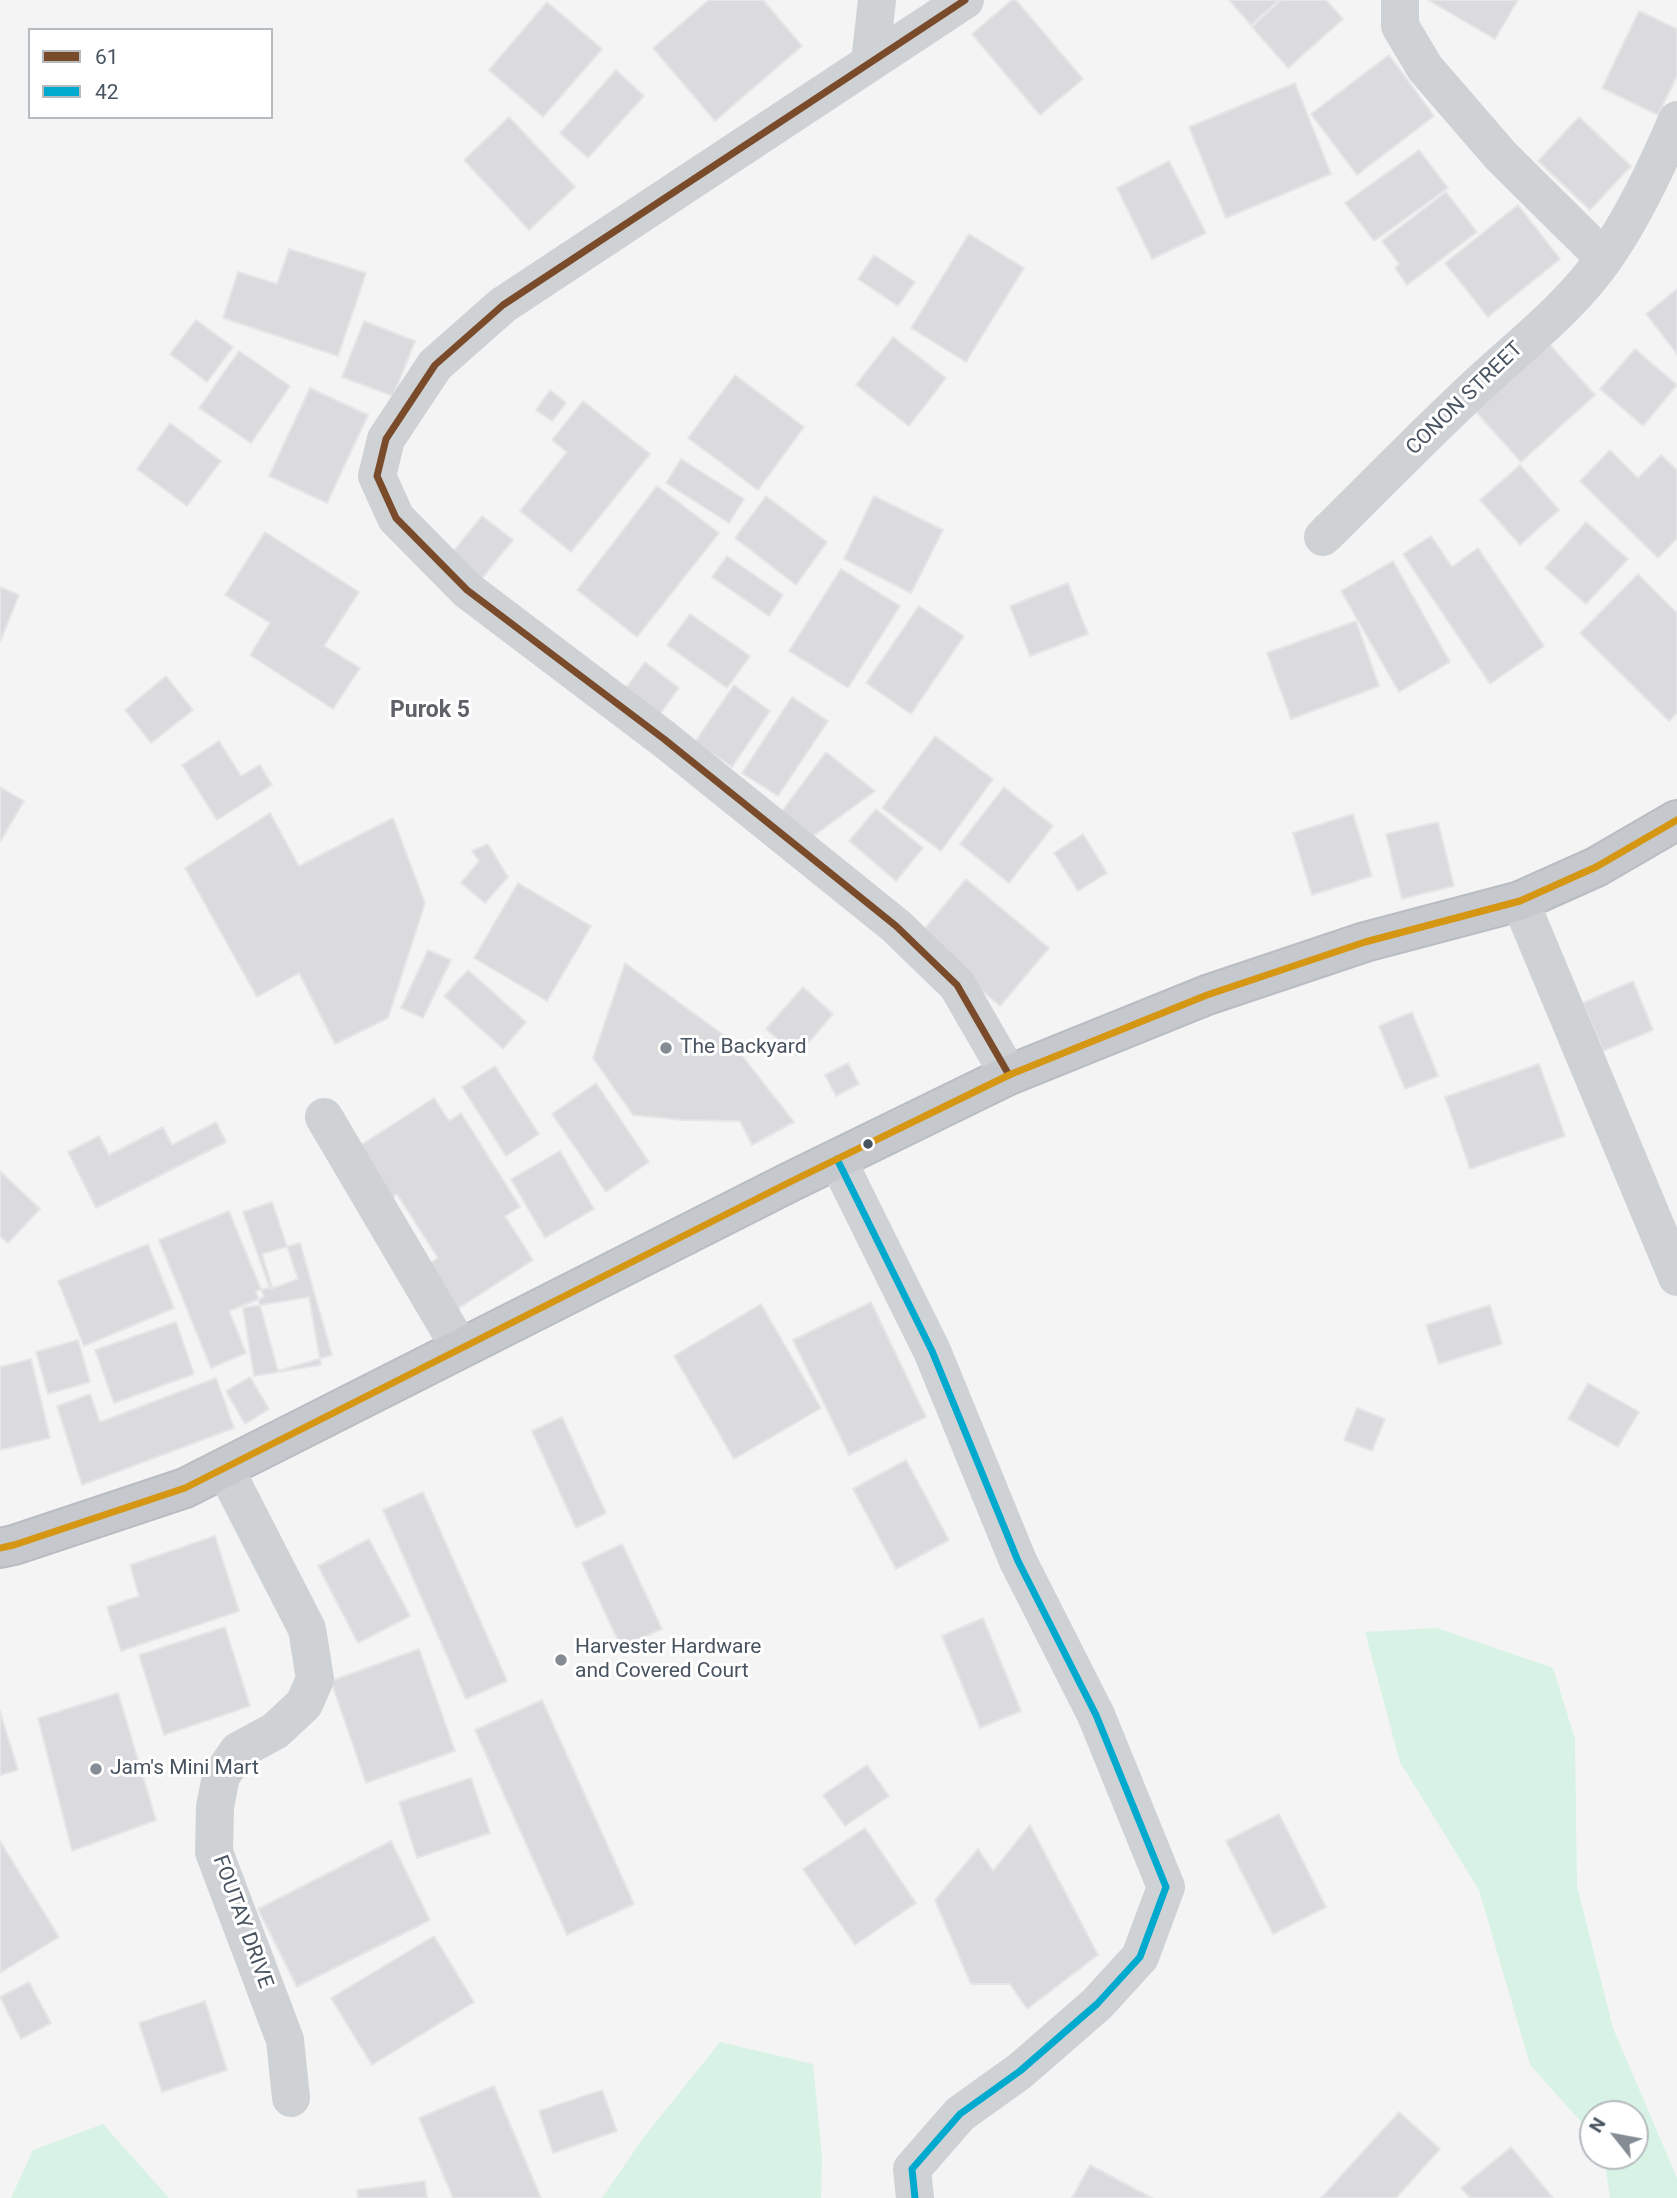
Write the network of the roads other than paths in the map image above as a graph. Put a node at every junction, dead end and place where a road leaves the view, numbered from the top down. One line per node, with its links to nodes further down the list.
1 (877, 0): 4 (street)
2 (965, 0): 4 (street)
3 (1401, 0): 6 (street)
4 (870, 62): 10 (street)
5 (1677, 120): 6 (street, CONON STREET)
6 (1604, 258): 7 (street, CONON STREET)
7 (1323, 537)
8 (1677, 820): 9 (highway)
9 (1520, 901): 10 (highway); 13 (street)
10 (1009, 1075): 12 (highway)
11 (324, 1117): 14 (street)
12 (836, 1159): 14 (highway); 18 (street)
13 (1677, 1277)
14 (460, 1348): 15 (highway)
15 (225, 1469): 16 (highway); 17 (street, FOUTAY DRIVE)
16 (0, 1548)
17 (291, 2098)
18 (915, 2198)

